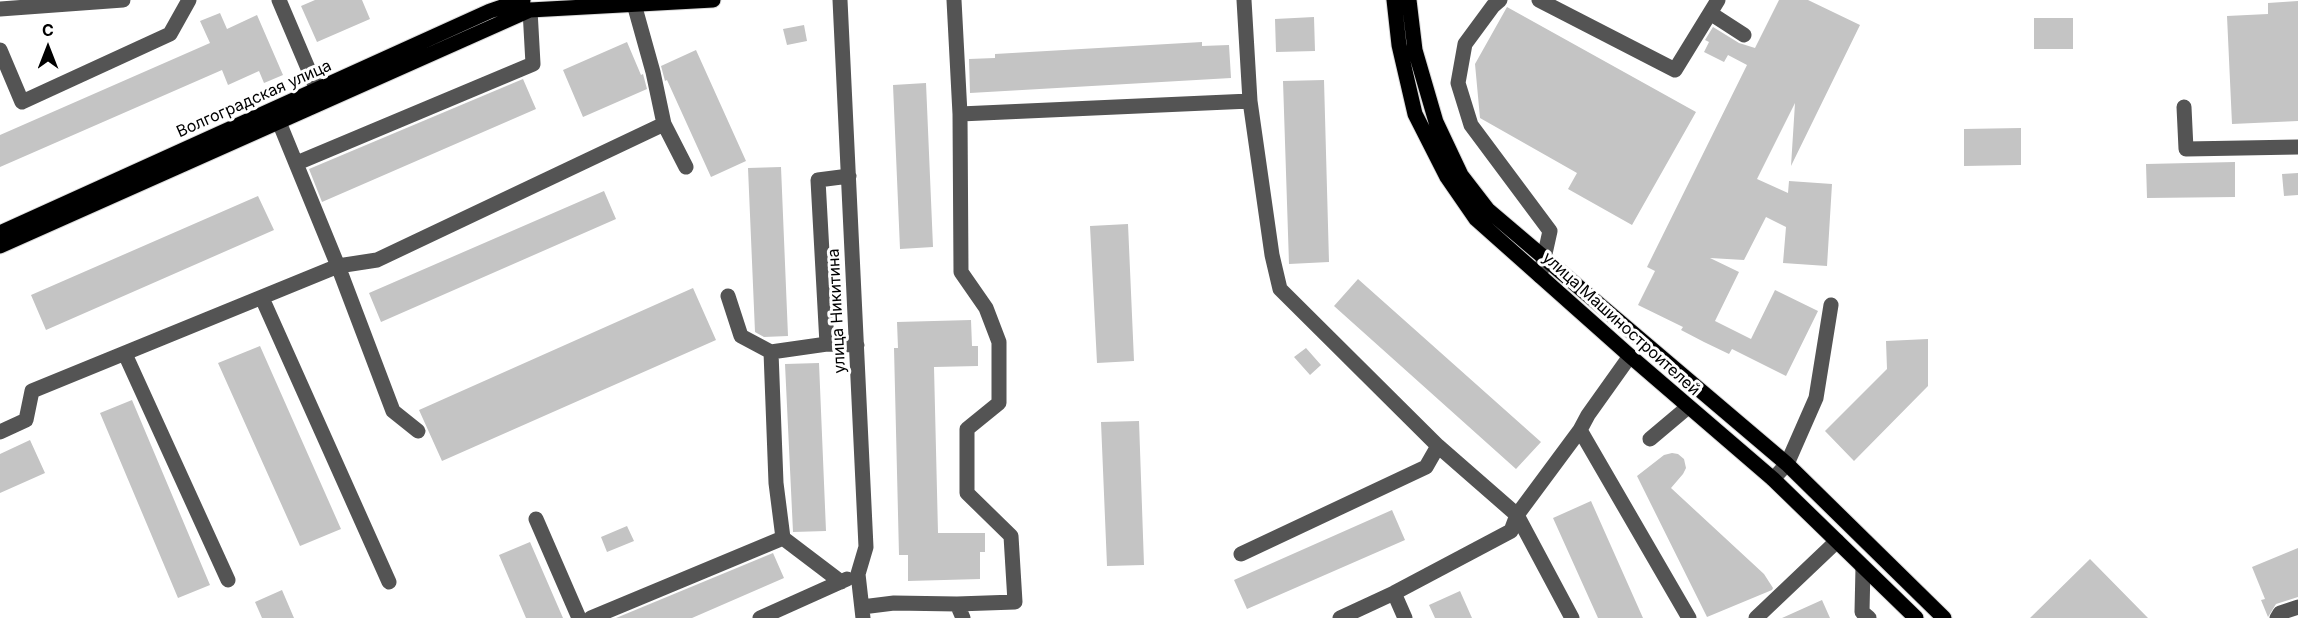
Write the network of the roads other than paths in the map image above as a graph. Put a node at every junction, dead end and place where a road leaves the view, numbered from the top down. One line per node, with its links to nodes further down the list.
1 (123, 0): 15 (street)
2 (189, 0): 17 (street)
3 (279, 0): 18 (street)
4 (713, 0): 12 (main road, Волгоградская улица)
5 (840, 0): 27 (street, улица Никитина)
6 (954, 0): 21 (street)
7 (1244, 0): 19 (street)
8 (1394, 0): 32 (main road, улица Машиностроителей)
9 (1409, 0): 30 (main road)
10 (1500, 0): 30 (street)
11 (1539, 0): 14 (street)
12 (634, 4): 13 (main road, Волгоградская улица); 23 (street)
13 (527, 5): 18 (main road, Волгоградская улица); 25 (street)
14 (1714, 7): 16 (street)
15 (0, 9)
16 (1744, 35)
17 (0, 50)
18 (320, 96): 22 (main road); 28 (main road, Волгоградская улица)
19 (1250, 100): 21 (street); 46 (street)
20 (2184, 107): 24 (street)
21 (960, 114): 61 (street)
22 (279, 122): 25 (street); 29 (main road)
23 (664, 124): 26 (street); 31 (street)
24 (2298, 147)
25 (297, 163): 31 (street)
26 (686, 167)
27 (849, 176): 36 (street); 37 (street, улица Никитина)
28 (0, 233)
29 (0, 246)
30 (1544, 257): 32 (street); 47 (main road)
31 (338, 266): 34 (street); 43 (street)
32 (1540, 276): 40 (main road, улица Машиностроителей)
33 (728, 296): 38 (street)
34 (262, 298): 39 (street); 57 (street)
35 (1830, 305): 47 (street)
36 (826, 344): 37 (street); 38 (street)
37 (857, 345): 55 (street, улица Никитина)
38 (771, 352): 51 (street)
39 (124, 354): 44 (street); 56 (street)
40 (1630, 356): 41 (main road, улица Машиностроителей); 42 (street)
41 (1688, 407): 45 (street); 48 (main road, улица Машиностроителей)
42 (1580, 430): 49 (street); 70 (street)
43 (418, 431)
44 (0, 432)
45 (1650, 439)
46 (1438, 446): 49 (street); 53 (street)
47 (1787, 464): 48 (street); 73 (main road)
48 (1773, 479): 52 (main road, улица Машиностроителей)
49 (1517, 516): 59 (street); 69 (street)
50 (536, 519): 64 (street)
51 (783, 538): 58 (street); 65 (street)
52 (1837, 541): 54 (main road, улица Машиностроителей); 71 (street)
53 (1241, 554)
54 (1863, 567): 63 (street); 72 (main road, улица Машиностроителей)
55 (858, 574): 58 (street); 62 (street, улица Никитина)
56 (228, 580)
57 (389, 582)
58 (841, 582): 66 (street)
59 (1394, 593): 67 (street); 68 (street)
60 (2298, 607): 74 (street)
61 (960, 611): 62 (street)
62 (863, 612)
63 (1866, 615)
64 (579, 618)
65 (591, 618)
66 (760, 618)
67 (1340, 618)
68 (1405, 618)
69 (1572, 618)
70 (1689, 618)
71 (1756, 618)
72 (1916, 618)
73 (1944, 618)
74 (2277, 618)

